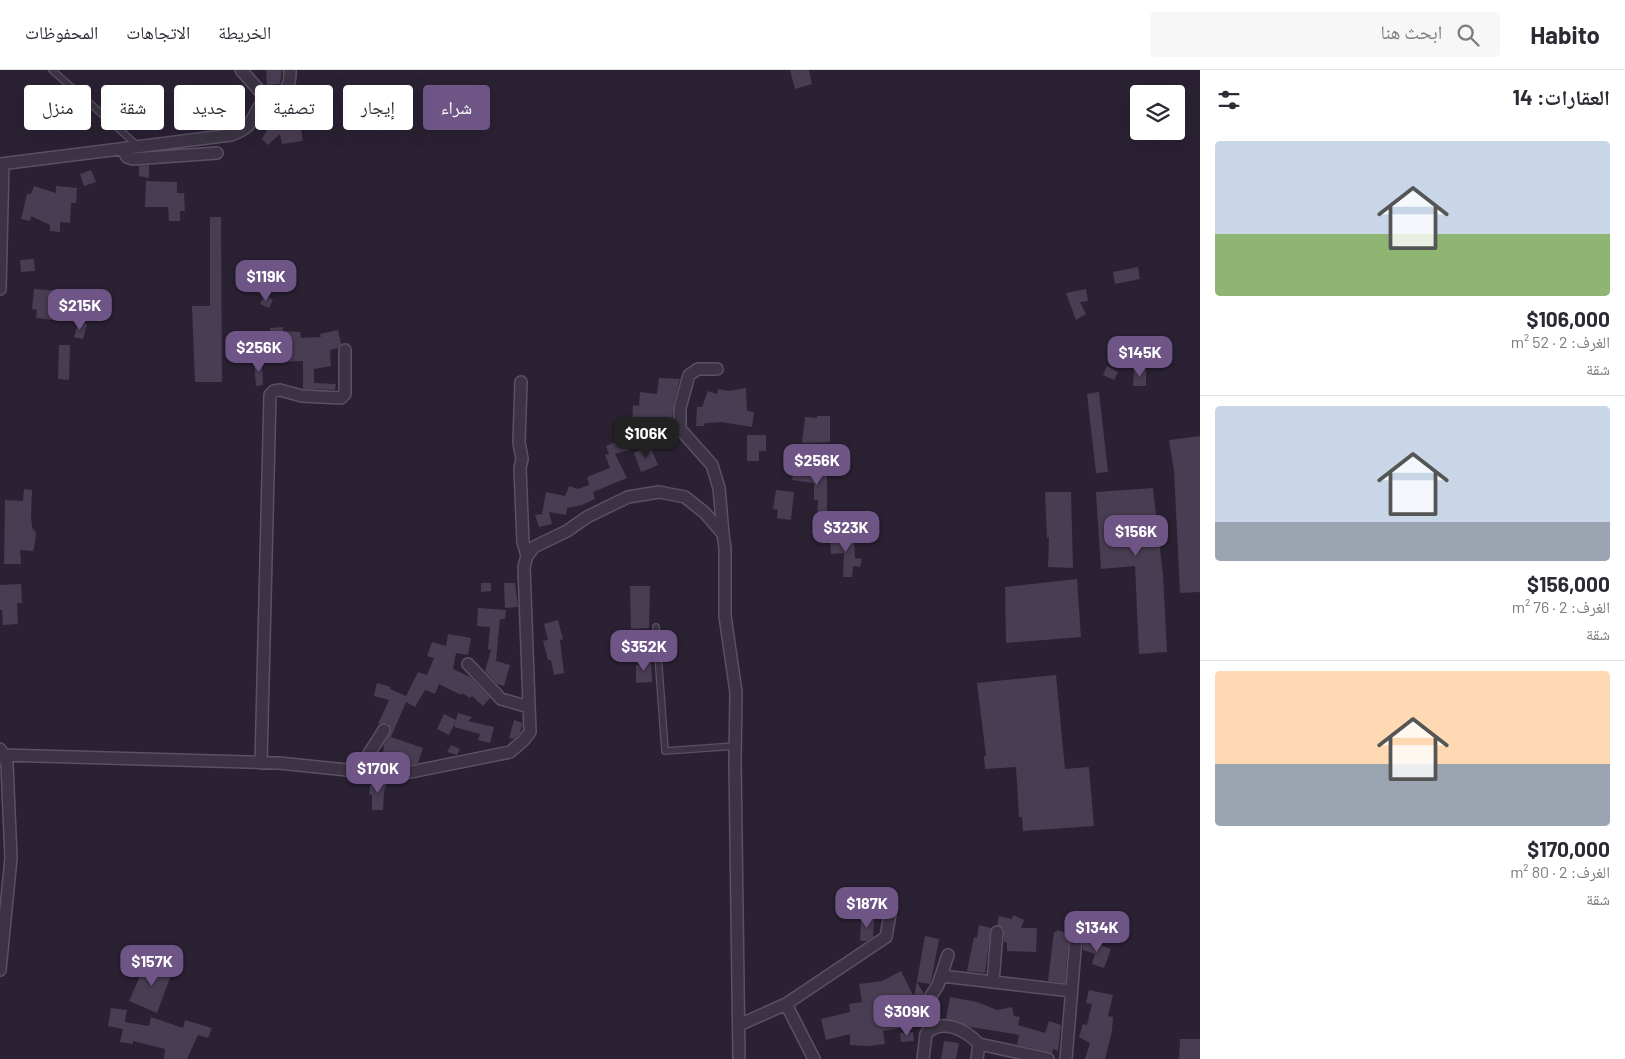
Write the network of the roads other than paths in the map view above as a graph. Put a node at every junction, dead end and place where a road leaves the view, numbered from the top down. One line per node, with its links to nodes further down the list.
1 (52, 70): 7 (lane)
2 (241, 70): 5 (street)
3 (290, 70): 4 (street)
4 (287, 85)
5 (255, 86)
6 (255, 116): 7 (street)
7 (139, 148): 8 (street)
8 (123, 150): 9 (street); 10 (street)
9 (217, 154)
10 (2, 164): 11 (street)
11 (0, 289)
12 (345, 350): 23 (street)
13 (716, 369): 15 (street)
14 (521, 382): 16 (street)
15 (722, 534): 16 (street); 21 (street)
16 (526, 556): 19 (street)
17 (656, 627): 21 (lane)
18 (468, 664): 19 (street)
19 (529, 707): 24 (street)
20 (384, 730): 24 (street)
21 (735, 746): 34 (street)
22 (1, 752): 23 (street); 29 (street)
23 (261, 763): 24 (street)
24 (358, 771)
25 (890, 914): 33 (street)
26 (1078, 926): 32 (street)
27 (997, 932): 31 (street)
28 (948, 955): 30 (street)
29 (0, 970)
30 (942, 976): 31 (street); 35 (street)
31 (993, 982): 32 (street)
32 (1071, 991): 42 (street)
33 (786, 1004): 34 (street); 38 (street)
34 (739, 1025): 37 (street)
35 (929, 1030): 36 (street); 39 (street)
36 (979, 1044): 40 (street); 41 (street)
37 (739, 1059)
38 (814, 1059)
39 (923, 1059)
40 (977, 1059)
41 (1048, 1059)
42 (1066, 1059)

